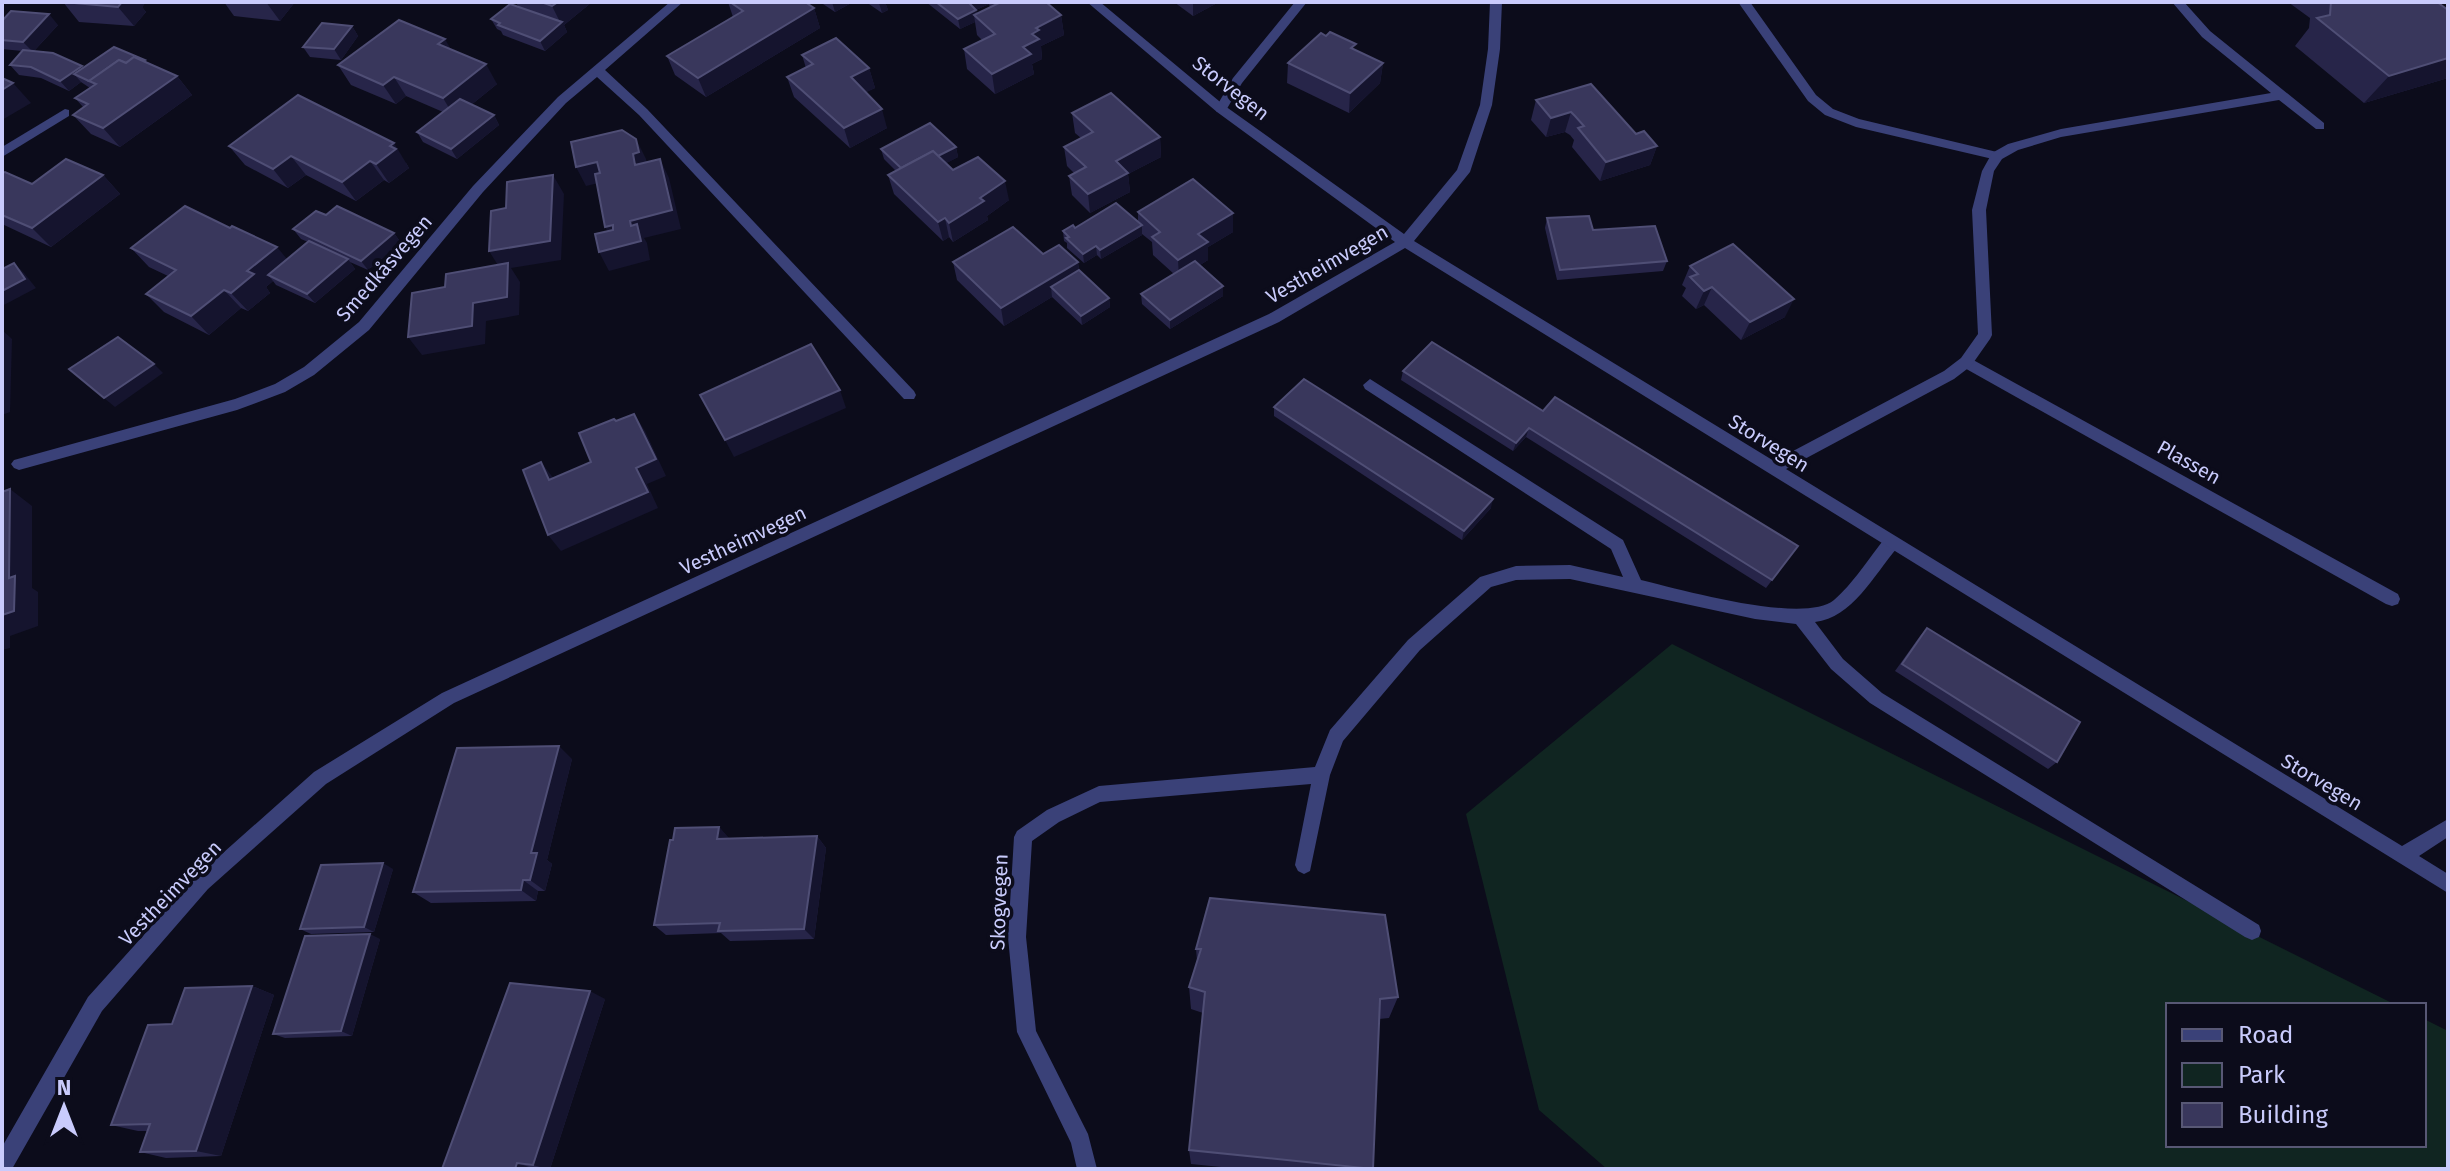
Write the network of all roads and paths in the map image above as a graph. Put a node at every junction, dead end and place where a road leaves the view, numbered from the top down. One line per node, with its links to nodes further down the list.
1 (677, 2): 7 (street, Smedkåsvegen)
2 (1093, 2): 9 (street, Storvegen)
3 (1301, 2): 9 (street)
4 (1496, 2): 14 (street, Vestheimvegen)
5 (1744, 2): 13 (street)
6 (2178, 2): 8 (street)
7 (597, 70): 17 (street); 18 (street, Smedkåsvegen)
8 (2282, 95): 11 (street); 13 (street)
9 (1221, 109): 14 (street, Storvegen)
10 (65, 113): 12 (street)
11 (2320, 126)
12 (2, 153)
13 (1997, 156): 15 (street)
14 (1405, 242): 19 (street, Storvegen); 30 (street, Vestheimvegen)
15 (1966, 362): 19 (street); 22 (street, Plassen)
16 (1370, 385): 21 (street)
17 (909, 395)
18 (19, 464)
19 (1773, 469): 20 (street, Storvegen)
20 (1891, 543): 23 (street); 26 (street, Storvegen)
21 (1635, 586): 23 (street); 24 (street)
22 (2392, 599)
23 (1801, 617): 29 (street)
24 (1321, 775): 27 (street); 31 (street, Skogvegen)
25 (2448, 827): 26 (street)
26 (2404, 855): 28 (street, Storvegen)
27 (1304, 865)
28 (2448, 884)
29 (2252, 931)
30 (2, 1167)
31 (1087, 1169)

